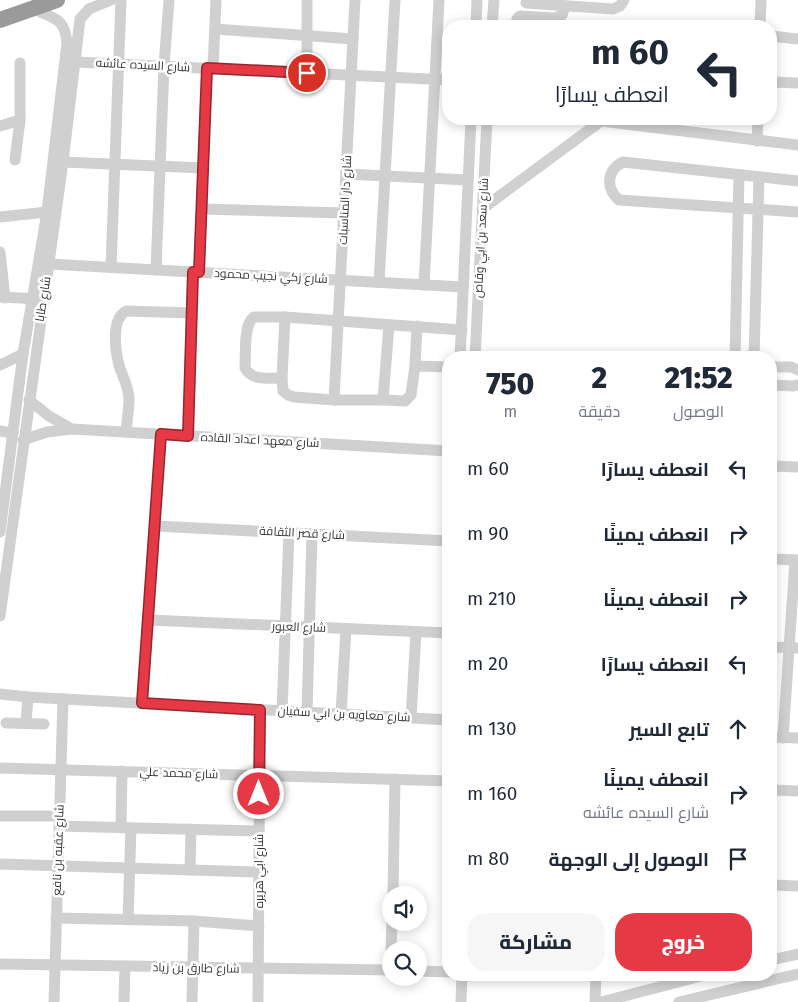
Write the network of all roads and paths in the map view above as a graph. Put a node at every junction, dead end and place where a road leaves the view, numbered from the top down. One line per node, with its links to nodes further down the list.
1 (57, 0): 17 (highway)
2 (111, 0): 31 (street, شارع طابا)
3 (121, 0): 34 (street)
4 (169, 0): 35 (street)
5 (216, 0): 26 (street)
6 (307, 0): 27 (street)
7 (356, 0): 30 (street, شارع دار المناسبات)
8 (395, 0): 39 (street)
9 (439, 0): 40 (street)
10 (477, 0): 20 (street)
11 (494, 0): 21 (street)
12 (624, 0): 15 (street)
13 (761, 0): 25 (street)
14 (526, 1): 16 (street); 18 (street)
15 (594, 4): 16 (street)
16 (565, 6): 24 (street)
17 (33, 9): 19 (highway); 31 (street)
18 (526, 16): 22 (street); 23 (street)
19 (0, 20)
20 (476, 20)
21 (492, 20)
22 (518, 20)
23 (539, 20)
24 (551, 20)
25 (760, 20)
26 (215, 30): 27 (street); 36 (street)
27 (307, 36): 30 (street); 37 (street)
28 (777, 36): 29 (street)
29 (798, 38)
30 (353, 39): 38 (street, شارع دار المناسبات)
31 (72, 44): 32 (street, شارع طابا); 69 (street, شارع طابا)
32 (76, 62): 34 (street, شارع السيده عائشه); 54 (street, شارع طابا)
33 (20, 63): 44 (street)
34 (118, 64): 35 (street, شارع السيده عائشه); 55 (street)
35 (164, 66): 36 (street, شارع السيده عائشه); 56 (street)
36 (210, 69): 37 (street, شارع السيده عائشه); 57 (street)
37 (307, 73): 38 (street, شارع السيده عائشه)
38 (352, 76): 39 (street, شارع السيده عائشه); 58 (street, شارع دار المناسبات)
39 (391, 78): 40 (street, شارع السيده عائشه); 60 (street)
40 (435, 80): 41 (street, شارع السيده عائشه); 62 (street)
41 (442, 80)
42 (777, 82): 43 (street)
43 (798, 83)
44 (20, 120): 50 (street); 53 (street)
45 (471, 125): 63 (street, شارع سعد بن ابي وقاص)
46 (487, 125): 67 (street, شارع سعد بن ابي وقاص)
47 (591, 125): 67 (street)
48 (636, 125): 51 (street)
49 (758, 125): 51 (street)
50 (0, 126)
51 (757, 141): 52 (street)
52 (798, 145)
53 (15, 160)
54 (63, 162): 55 (street); 74 (street, شارع طابا)
55 (115, 165): 56 (street); 75 (street)
56 (160, 166): 57 (street); 76 (street)
57 (203, 168): 66 (street)
58 (346, 174): 60 (street); 71 (street, شارع دار المناسبات)
59 (739, 175): 61 (street); 65 (street); 65 (street)
60 (385, 176): 62 (street); 79 (street)
61 (759, 177): 64 (street); 68 (street)
62 (430, 178): 63 (street); 80 (street)
63 (468, 180): 81 (street, شارع سعد بن ابي وقاص)
64 (798, 181)
65 (738, 208): 68 (street); 92 (street)
66 (202, 209): 71 (street); 77 (street)
67 (482, 209): 91 (street, شارع سعد بن ابي وقاص)
68 (758, 209): 70 (street); 93 (street)
69 (47, 212): 72 (street); 83 (street, شارع طابا)
70 (798, 212)
71 (344, 213): 78 (street, شارع دار المناسبات)
72 (0, 217)
73 (0, 252): 82 (street)
74 (49, 264): 75 (street, شارع زكي نجيب محمود); 83 (street, شارع طابا)
75 (111, 267): 76 (street, شارع زكي نجيب محمود)
76 (156, 270): 77 (street, شارع زكي نجيب محمود)
77 (196, 272): 78 (street, شارع زكي نجيب محمود); 84 (street)
78 (341, 280): 79 (street, شارع زكي نجيب محمود); 86 (street, شارع دار المناسبات)
79 (379, 282): 80 (street, شارع زكي نجيب محمود)
80 (424, 285): 81 (street, شارع زكي نجيب محمود)
81 (463, 287): 89 (street, شارع سعد بن ابي وقاص)
82 (2, 298): 83 (street)
83 (37, 299): 94 (street, شارع طابا); 103 (street, شارع طابا)
84 (192, 314): 108 (street); 111 (street)
85 (286, 317): 86 (street); 100 (street); 100 (street)
86 (338, 321): 87 (street); 104 (street, شارع دار المناسبات)
87 (389, 324): 88 (street); 105 (street)
88 (417, 326): 89 (street); 96 (street)
89 (462, 330): 90 (street, شارع سعد بن ابي وقاص)
90 (460, 351)
91 (475, 351)
92 (735, 351)
93 (754, 351)
94 (24, 354): 95 (street); 109 (street, شارع طابا)
95 (0, 365)
96 (415, 366): 97 (street); 105 (street)
97 (442, 367)
98 (777, 367): 99 (street)
99 (798, 370)
100 (282, 378): 104 (street)
101 (777, 385): 102 (street)
102 (798, 385)
103 (29, 400): 106 (street, شارع معهد اعداد القاده); 112 (street, شارع طابا)
104 (334, 400): 105 (street)
105 (383, 400)
106 (72, 429): 108 (street, شارع معهد اعداد القاده); 112 (street, شارع معهد اعداد القاده)
107 (0, 431): 109 (street)
108 (126, 432): 110 (street, شارع معهد اعداد القاده)
109 (14, 433): 113 (street, شارع طابا)
110 (161, 434): 111 (street, شارع معهد اعداد القاده); 118 (street)
111 (188, 436): 114 (street, شارع معهد اعداد القاده)
112 (23, 440): 125 (street, شارع طابا)
113 (11, 449): 115 (street); 119 (street, شارع طابا)
114 (442, 451)
115 (0, 454)
116 (777, 466): 117 (street)
117 (798, 467)
118 (156, 526): 120 (street, شارع قصر الثقافة); 126 (street)
119 (0, 532)
120 (289, 533): 121 (street, شارع قصر الثقافة); 127 (street)
121 (312, 534): 122 (street, شارع قصر الثقافة); 128 (street)
122 (442, 541)
123 (777, 559): 124 (street)
124 (797, 560): 133 (street)
125 (0, 616)
126 (149, 620): 127 (street, شارع العبور); 137 (street)
127 (284, 626): 128 (street, شارع العبور); 139 (street)
128 (310, 627): 129 (street, شارع العبور); 140 (street)
129 (346, 629): 130 (street, شارع العبور); 141 (street)
130 (416, 632): 131 (street, شارع العبور); 142 (street)
131 (442, 633)
132 (777, 646): 133 (street)
133 (794, 647): 148 (street)
134 (0, 694): 135 (street, شارع معاويه بن ابي سفيان)
135 (28, 697): 136 (street, شارع معاويه بن ابي سفيان); 145 (street)
136 (63, 699): 137 (street, شارع معاويه بن ابي سفيان); 151 (street, شارع عقبه بن نافع)
137 (142, 703): 138 (street, شارع معاويه بن ابي سفيان)
138 (260, 710): 139 (street, شارع معاويه بن ابي سفيان); 153 (street, شارع ابي هريره)
139 (282, 711): 140 (street, شارع معاويه بن ابي سفيان)
140 (308, 712): 141 (street, شارع معاويه بن ابي سفيان)
141 (341, 714): 142 (street, شارع معاويه بن ابي سفيان)
142 (411, 718): 143 (street, شارع معاويه بن ابي سفيان)
143 (442, 720)
144 (6, 722): 145 (street)
145 (26, 723): 146 (street)
146 (44, 724)
147 (777, 738): 148 (street)
148 (783, 738): 149 (street)
149 (798, 738)
150 (0, 768): 151 (street, شارع محمد علي)
151 (61, 770): 152 (street, شارع محمد علي); 159 (street, شارع عقبه بن نافع)
152 (122, 772): 153 (street, شارع محمد علي); 160 (street)
153 (259, 775): 154 (street, شارع محمد علي); 162 (street, شارع ابي هريره)
154 (395, 779): 155 (street, شارع محمد علي); 169 (street)
155 (442, 781)
156 (777, 790): 157 (street)
157 (798, 791)
158 (0, 816): 159 (street)
159 (59, 821): 160 (street); 164 (street, شارع عقبه بن نافع)
160 (126, 828): 161 (street); 165 (street)
161 (191, 830): 162 (street); 166 (street)
162 (259, 831): 167 (street, شارع ابي هريره)
163 (0, 864): 164 (street)
164 (58, 866): 165 (street); 171 (street, شارع عقبه بن نافع)
165 (130, 868): 166 (street); 172 (street)
166 (190, 870): 167 (street)
167 (259, 872): 174 (street, شارع ابي هريره)
168 (777, 885): 170 (street)
169 (392, 886)
170 (798, 886)
171 (56, 918): 172 (street); 178 (street, شارع عقبه بن نافع)
172 (128, 920): 173 (street)
173 (194, 921): 174 (street); 180 (street)
174 (259, 926): 181 (street, شارع ابي هريره)
175 (798, 954): 176 (street)
176 (777, 959)
177 (0, 964): 178 (street, شارع طارق بن زياد)
178 (55, 965): 179 (street, شارع طارق بن زياد); 192 (street, شارع عقبه بن نافع)
179 (125, 966): 180 (street, شارع طارق بن زياد); 193 (street)
180 (193, 968): 181 (street, شارع طارق بن زياد); 194 (street)
181 (258, 969): 182 (street, شارع طارق بن زياد); 195 (street, شارع ابي هريره)
182 (382, 970)
183 (427, 971): 184 (street)
184 (442, 972)
185 (798, 974): 186 (street)
186 (777, 979)
187 (462, 981): 196 (street)
188 (596, 981): 197 (street)
189 (682, 981): 198 (street)
190 (770, 981): 191 (street)
191 (693, 1000): 199 (street)
192 (54, 1002)
193 (124, 1002)
194 (192, 1002)
195 (258, 1002)
196 (461, 1002)
197 (595, 1002)
198 (601, 1002)
199 (678, 1002)

